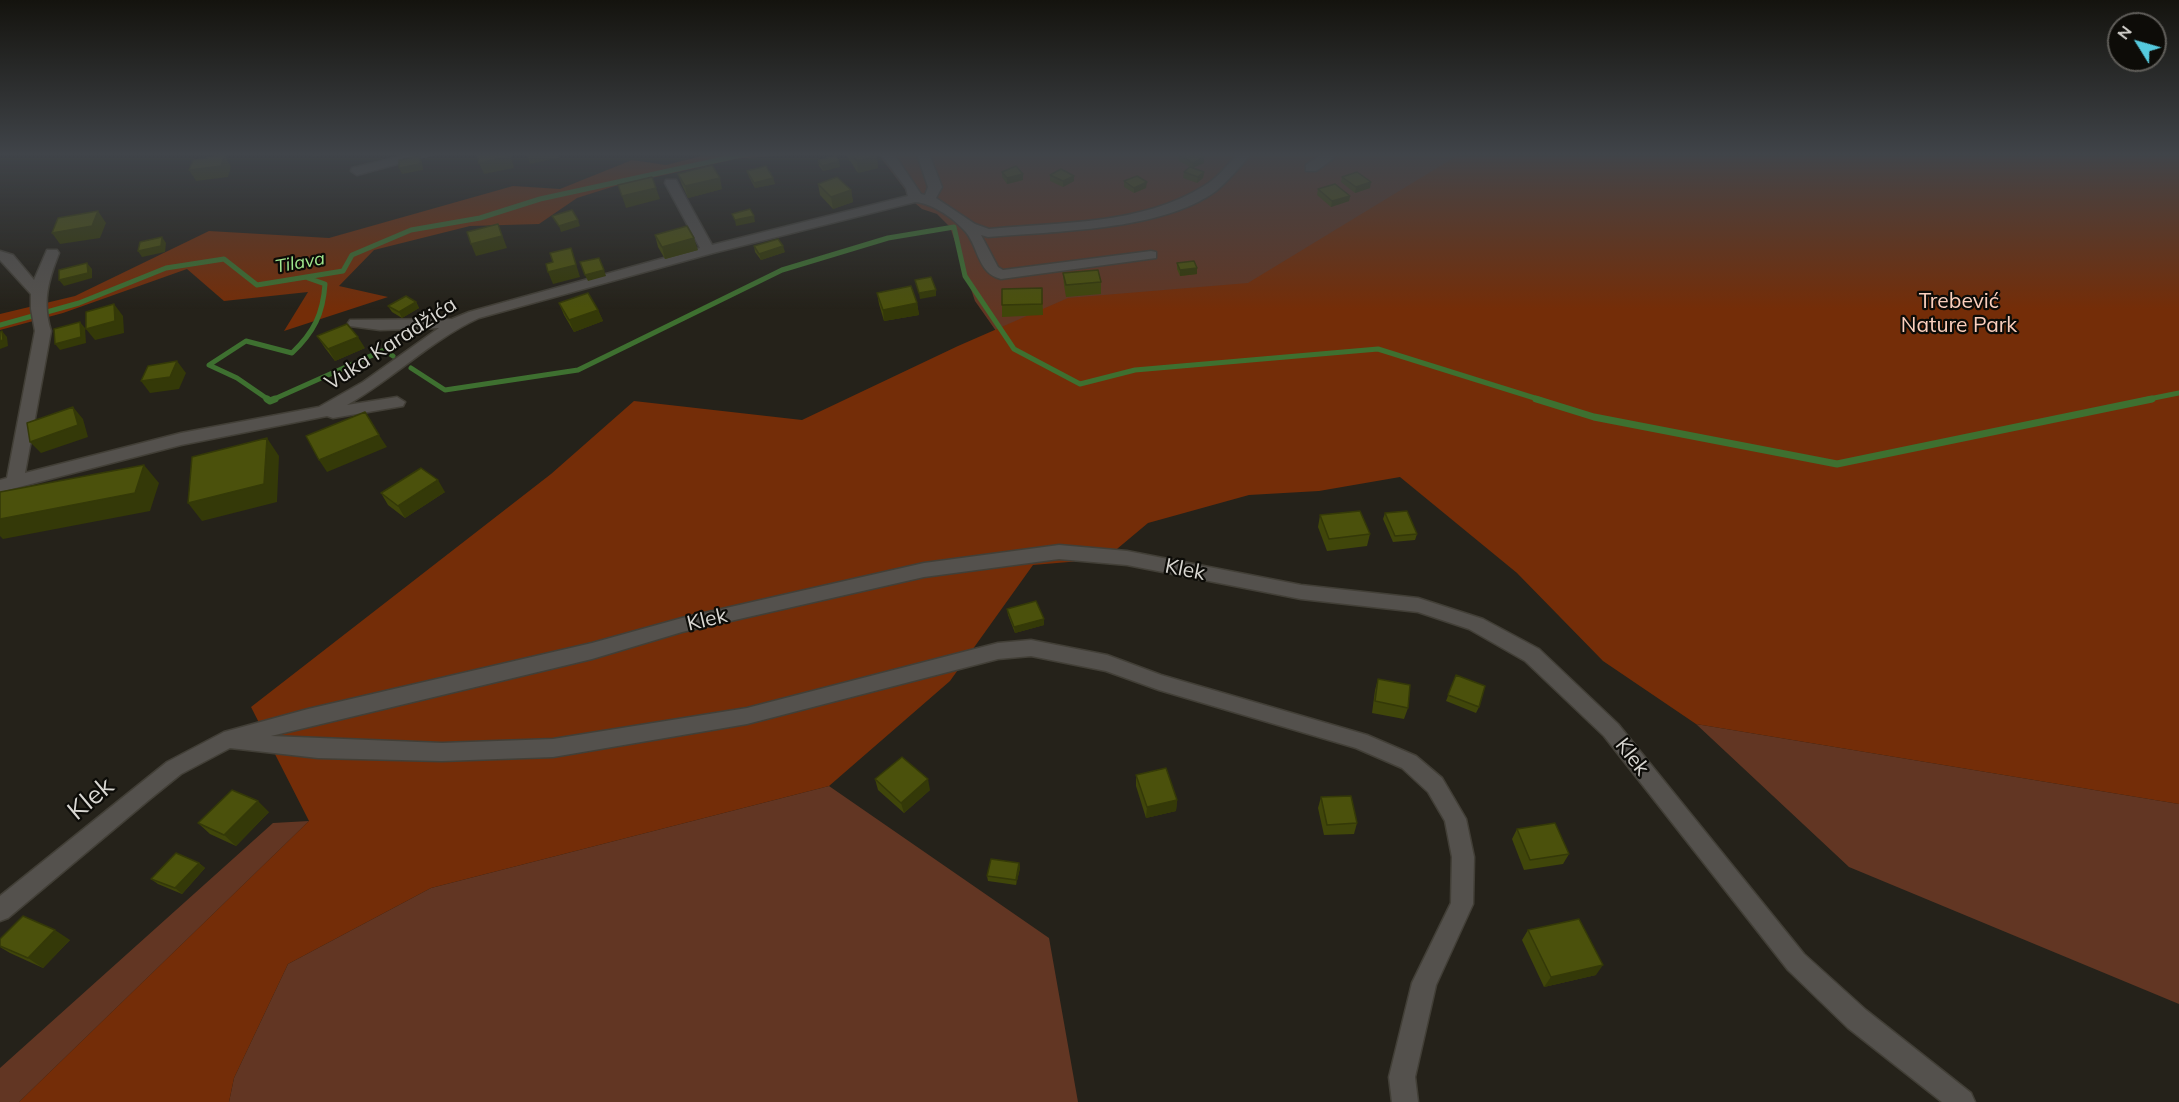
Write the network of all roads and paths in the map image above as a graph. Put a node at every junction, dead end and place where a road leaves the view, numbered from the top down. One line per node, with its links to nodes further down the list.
1 (683, 205): 6 (street)
2 (891, 205): 6 (street, Vuka Karadžića)
3 (934, 205): 5 (street)
4 (1178, 205): 5 (street)
5 (970, 227): 9 (street)
6 (708, 250): 12 (street, Vuka Karadžića)
7 (52, 254): 10 (street, Vuka Karadžića)
8 (0, 255): 10 (street)
9 (1151, 255)
10 (37, 292): 15 (street, Vuka Karadžića)
11 (354, 323): 12 (street)
12 (454, 324): 14 (street, Vuka Karadžića)
13 (397, 402): 14 (street)
14 (323, 412): 15 (street, Vuka Karadžića)
15 (7, 485)
16 (224, 741): 17 (street, Klek); 18 (street); 19 (street, Klek)
17 (0, 910)
18 (1405, 1102)
19 (1962, 1102)

